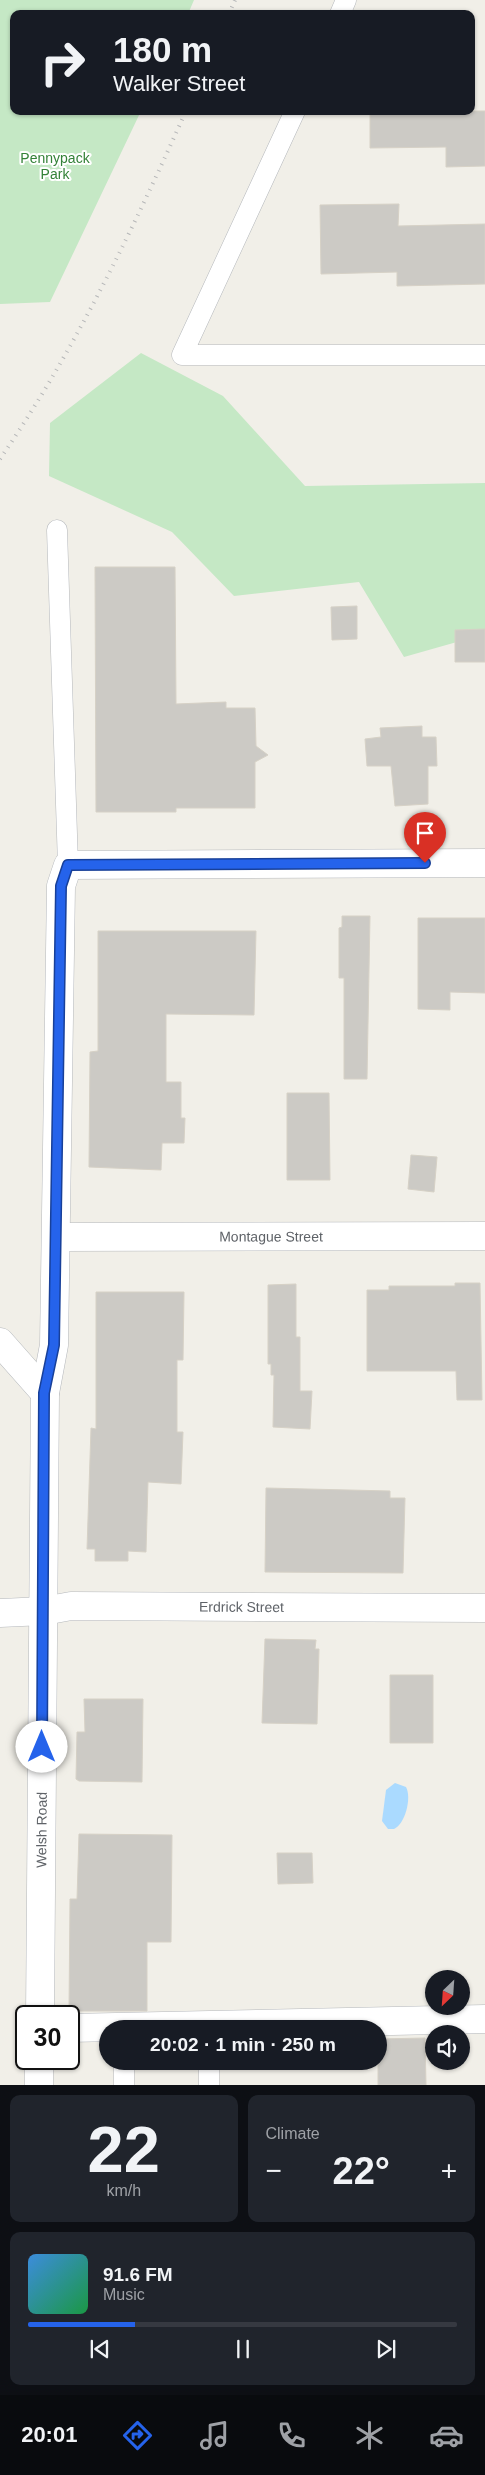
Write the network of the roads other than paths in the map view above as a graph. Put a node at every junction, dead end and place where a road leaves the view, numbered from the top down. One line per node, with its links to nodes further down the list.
1 (293, 115): 2 (lane)
2 (485, 355)
3 (57, 530): 5 (lane)
4 (485, 863): 5 (street)
5 (68, 865): 7 (street, Welsh Road)
6 (485, 1236): 7 (street, Montague Street)
7 (57, 1237): 9 (street, Welsh Road)
8 (0, 1342): 9 (street)
9 (44, 1393): 11 (street, Welsh Road)
10 (485, 1608): 11 (street, Erdrick Street)
11 (44, 1611): 12 (street, Erdrick Street); 13 (street, Welsh Road)
12 (0, 1613)
13 (40, 2005)
14 (485, 2019): 15 (street)
15 (387, 2022)
16 (99, 2027): 17 (street)
17 (80, 2028)
18 (39, 2070): 21 (street)
19 (124, 2070): 22 (lane)
20 (209, 2070): 23 (lane)
21 (39, 2085)
22 (124, 2085)
23 (209, 2085)

